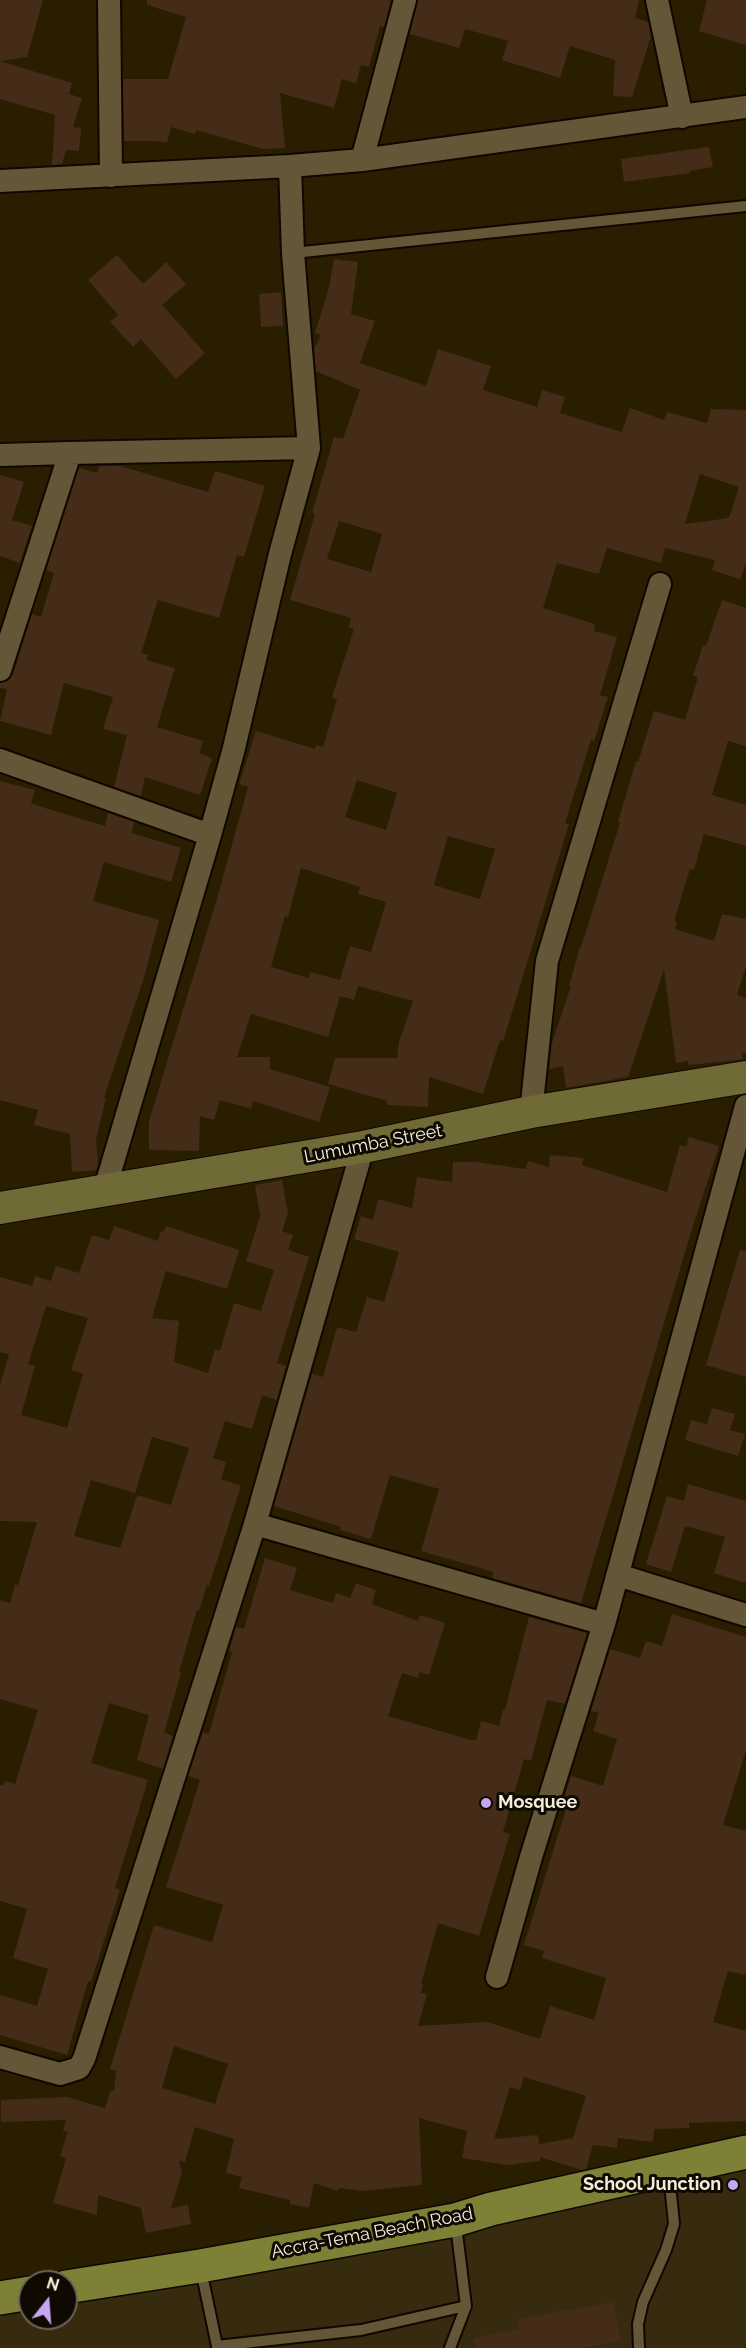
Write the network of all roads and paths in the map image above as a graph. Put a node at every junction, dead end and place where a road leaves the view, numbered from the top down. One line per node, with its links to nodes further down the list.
1 (109, 0): 8 (street)
2 (405, 0): 6 (street)
3 (657, 0): 5 (street)
4 (746, 107): 5 (street)
5 (682, 117): 6 (street)
6 (362, 160): 7 (street)
7 (290, 166): 8 (street); 11 (street)
8 (111, 176): 9 (street)
9 (0, 182)
10 (746, 206): 11 (lane)
11 (293, 253): 12 (street)
12 (309, 448): 13 (street); 18 (street)
13 (70, 453): 14 (street); 16 (street)
14 (0, 455)
15 (660, 584): 21 (street)
16 (0, 670)
17 (0, 760): 18 (street)
18 (210, 835): 23 (street)
19 (746, 1077): 21 (main road, Lumumba Street)
20 (746, 1106): 26 (street)
21 (531, 1112): 22 (main road, Lumumba Street)
22 (363, 1147): 23 (main road, Lumumba Street); 25 (street)
23 (104, 1192): 24 (main road, Lumumba Street)
24 (0, 1208)
25 (255, 1524): 28 (street); 30 (street)
26 (618, 1575): 27 (street); 28 (street)
27 (746, 1615)
28 (604, 1624): 29 (street)
29 (497, 1977)
30 (0, 2057)
31 (746, 2152): 32 (main road, Accra-Tema Beach Road)
32 (668, 2168): 33 (main road, Accra-Tema Beach Road); 41 (lane)
33 (455, 2220): 34 (main road, Accra-Tema Beach Road); 38 (lane)
34 (200, 2266): 35 (main road, Accra-Tema Beach Road); 39 (lane)
35 (78, 2285)
36 (18, 2295): 37 (main road)
37 (0, 2298)
38 (466, 2306): 39 (lane); 40 (lane)
39 (217, 2347)
40 (450, 2348)
41 (639, 2348)

